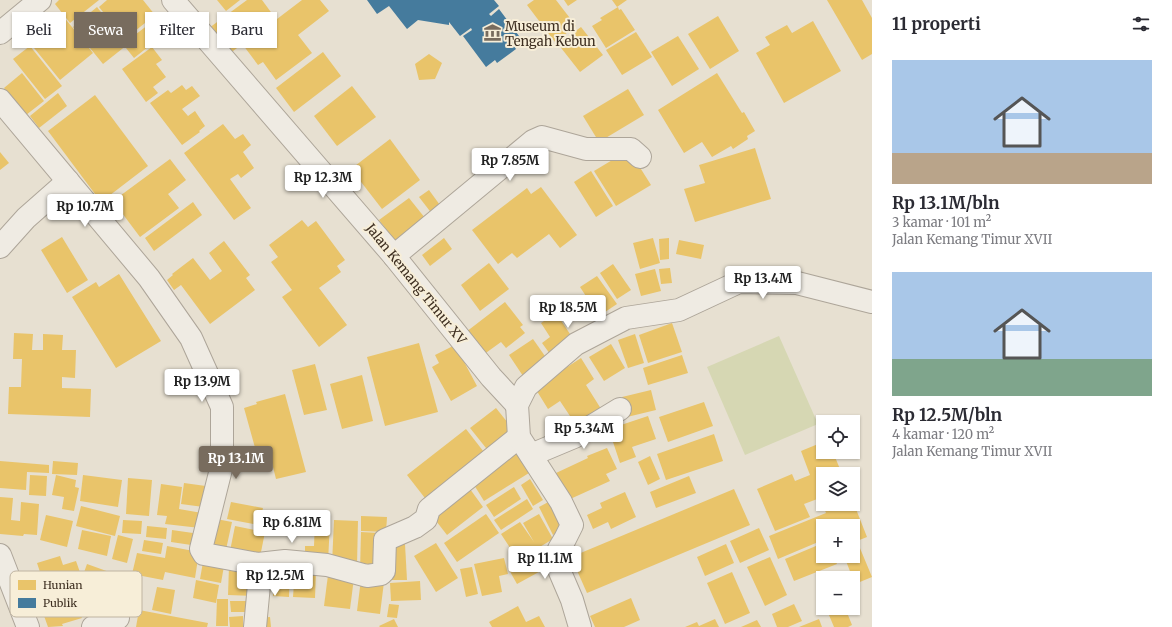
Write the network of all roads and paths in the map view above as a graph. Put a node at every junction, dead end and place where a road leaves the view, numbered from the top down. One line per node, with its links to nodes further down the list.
1 (40, 0): 3 (street)
2 (172, 0): 8 (street, Jalan Kemang Timur XV)
3 (0, 33)
4 (0, 100): 6 (street)
5 (640, 157): 8 (street)
6 (68, 181): 7 (street); 15 (street)
7 (0, 247)
8 (394, 256): 10 (street, Jalan Kemang Timur XV)
9 (872, 302): 10 (street)
10 (515, 403): 12 (street)
11 (620, 409): 13 (street)
12 (519, 436): 13 (street); 15 (street)
13 (530, 455): 22 (street)
14 (0, 554): 16 (street)
15 (261, 564): 21 (street)
16 (10, 580)
17 (24, 617): 19 (street)
18 (118, 618): 20 (street)
19 (28, 627)
20 (93, 627)
21 (255, 627)
22 (580, 627)

